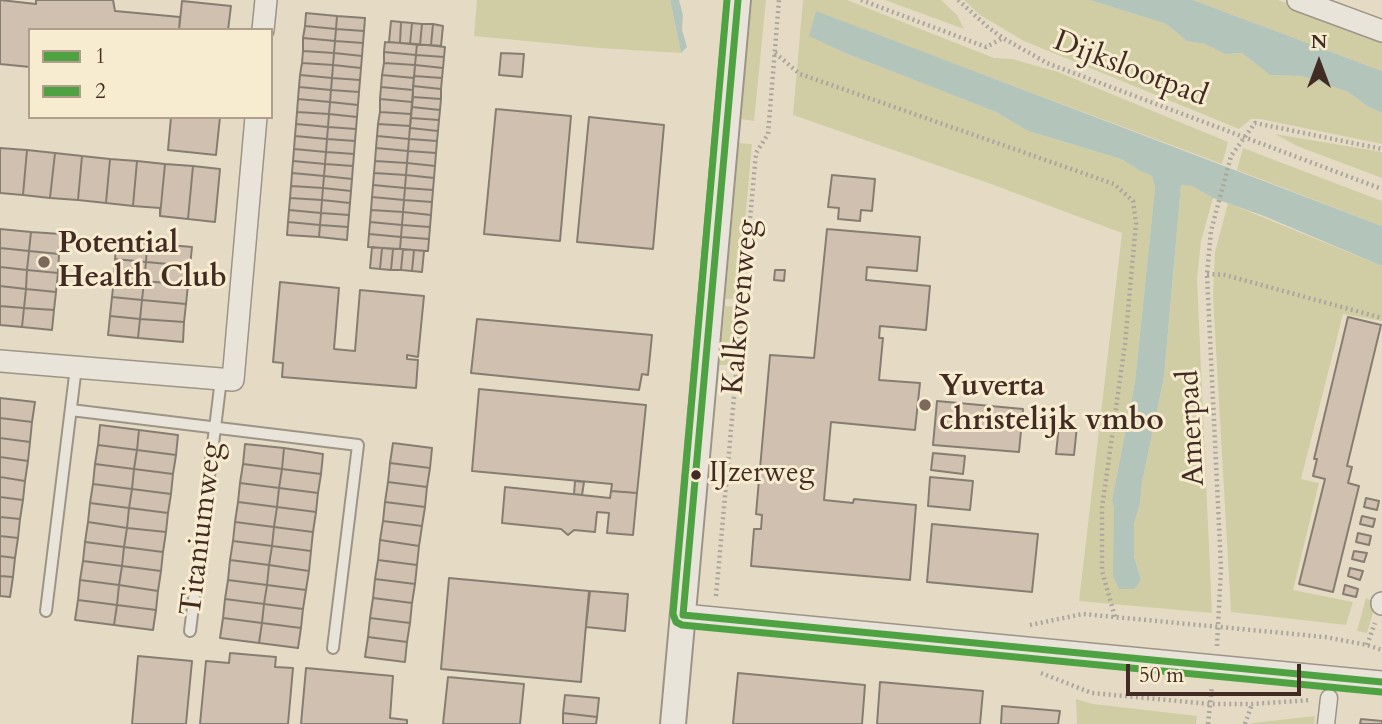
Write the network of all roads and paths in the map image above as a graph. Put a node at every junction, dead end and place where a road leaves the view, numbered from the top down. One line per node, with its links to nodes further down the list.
1 (265, 0): 7 (street)
2 (738, 0): 23 (street, Kalkovenweg)
3 (779, 0): 10 (path, Kalkovenweg)
4 (861, 0): 9 (path)
5 (958, 0): 9 (path, Dijkslootpad)
6 (1309, 2): 8 (street)
7 (263, 28)
8 (1382, 31)
9 (1003, 38): 12 (path, Dijkslootpad)
10 (775, 53): 24 (path); 25 (path, Kalkovenweg)
11 (256, 119): 19 (street, Titaniumweg)
12 (1244, 136): 13 (path); 14 (path, Dijkslootpad); 15 (path, Amerpad)
13 (1382, 149)
14 (1382, 189)
15 (1207, 274): 16 (path); 27 (path, Amerpad)
16 (1382, 318)
17 (0, 361): 18 (street)
18 (76, 368): 19 (street); 20 (lane)
19 (221, 379): 21 (lane, Titaniumweg)
20 (71, 410): 21 (lane, Titaniumweg); 22 (lane)
21 (215, 427): 28 (lane, Titaniumweg); 29 (lane, Titaniumweg)
22 (46, 611)
23 (682, 615): 25 (street); 37 (street, Kalkovenweg)
24 (1115, 617): 26 (path); 27 (path)
25 (714, 618): 31 (street)
26 (1029, 625)
27 (1218, 627): 30 (path); 31 (path, Amerpad)
28 (190, 631)
29 (333, 648)
30 (1382, 650)
31 (1215, 667): 33 (street); 35 (path, Amerpad)
32 (1035, 671): 35 (path)
33 (1382, 682)
34 (1329, 698): 36 (path); 40 (street)
35 (1210, 704): 36 (path); 38 (path, Amerpad)
36 (1252, 704): 39 (path)
37 (673, 724)
38 (1208, 724)
39 (1245, 724)
40 (1326, 724)

